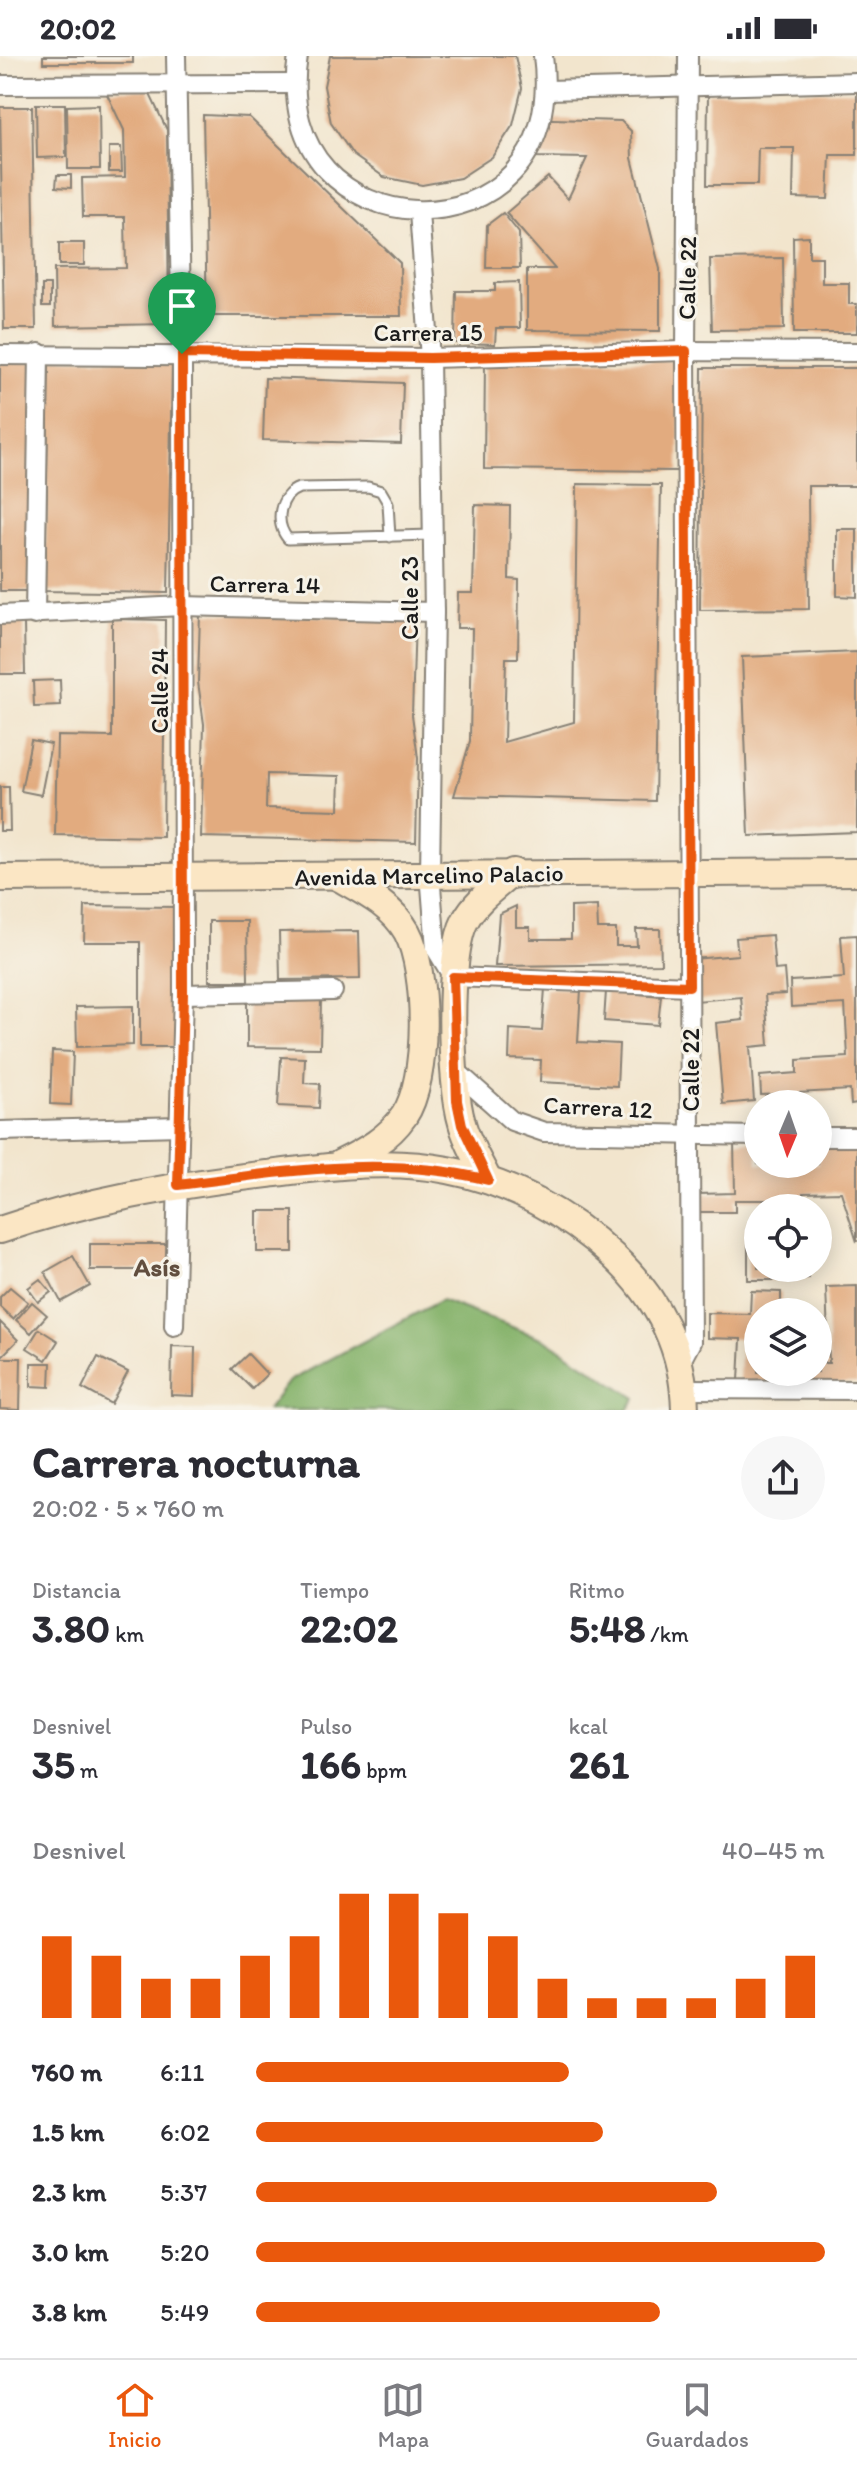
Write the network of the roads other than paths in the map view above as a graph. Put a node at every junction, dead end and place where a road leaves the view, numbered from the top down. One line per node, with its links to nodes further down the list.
1 (176, 56): 8 (street, Calle 24)
2 (298, 56): 6 (street)
3 (543, 56): 10 (street)
4 (688, 56): 9 (street, Calle 22)
5 (857, 82): 9 (street)
6 (293, 84): 8 (street); 11 (street)
7 (0, 85): 8 (street)
8 (177, 85): 15 (street, Calle 24)
9 (688, 86): 10 (street); 12 (street, Calle 22)
10 (547, 90): 11 (street)
11 (419, 212): 17 (street, Calle 23)
12 (686, 351): 13 (street, Carrera 15); 17 (street, Carrera 15); 27 (street, Calle 22)
13 (857, 352)
14 (39, 353): 15 (street, Carrera 15); 16 (street, Carrera 15); 23 (street)
15 (182, 354): 17 (street, Carrera 15); 20 (street, Calle 24)
16 (0, 355)
17 (430, 358): 18 (street, Calle 23)
18 (432, 535): 19 (lane); 21 (street, Calle 23)
19 (390, 537): 19 (lane)
20 (182, 606): 21 (street, Carrera 14); 23 (street, Carrera 14); 30 (street, Calle 24)
21 (434, 612): 26 (street, Calle 23)
22 (0, 615): 23 (street, Carrera 14)
23 (35, 615)
24 (513, 872): 26 (main road, Avenida Marcelino Palacio); 27 (main road, Avenida Marcelino Palacio); 31 (main road)
25 (857, 872): 27 (main road, Avenida Marcelino Palacio)
26 (430, 873): 28 (main road, Avenida Marcelino Palacio); 31 (street, Calle 23)
27 (689, 874): 32 (street, Calle 22)
28 (334, 875): 30 (main road, Avenida Marcelino Palacio); 42 (main road)
29 (0, 878): 30 (main road, Avenida Marcelino Palacio)
30 (183, 878): 34 (street, Calle 24)
31 (453, 977): 32 (street); 35 (main road)
32 (689, 986): 38 (street, Calle 22)
33 (333, 991): 34 (street)
34 (183, 994): 36 (street, Calle 24)
35 (456, 1071): 38 (street, Carrera 12); 43 (main road)
36 (180, 1126): 37 (street); 44 (street, Calle 24)
37 (0, 1131)
38 (690, 1135): 39 (street, Carrera 12); 47 (street, Calle 22)
39 (744, 1136)
40 (832, 1137): 41 (street)
41 (857, 1137)
42 (338, 1165): 43 (main road); 44 (main road)
43 (488, 1180): 47 (main road)
44 (178, 1185): 45 (main road); 46 (street, Calle 24)
45 (0, 1230)
46 (174, 1326)
47 (681, 1361): 49 (main road)
48 (857, 1390): 49 (street)
49 (685, 1400)

